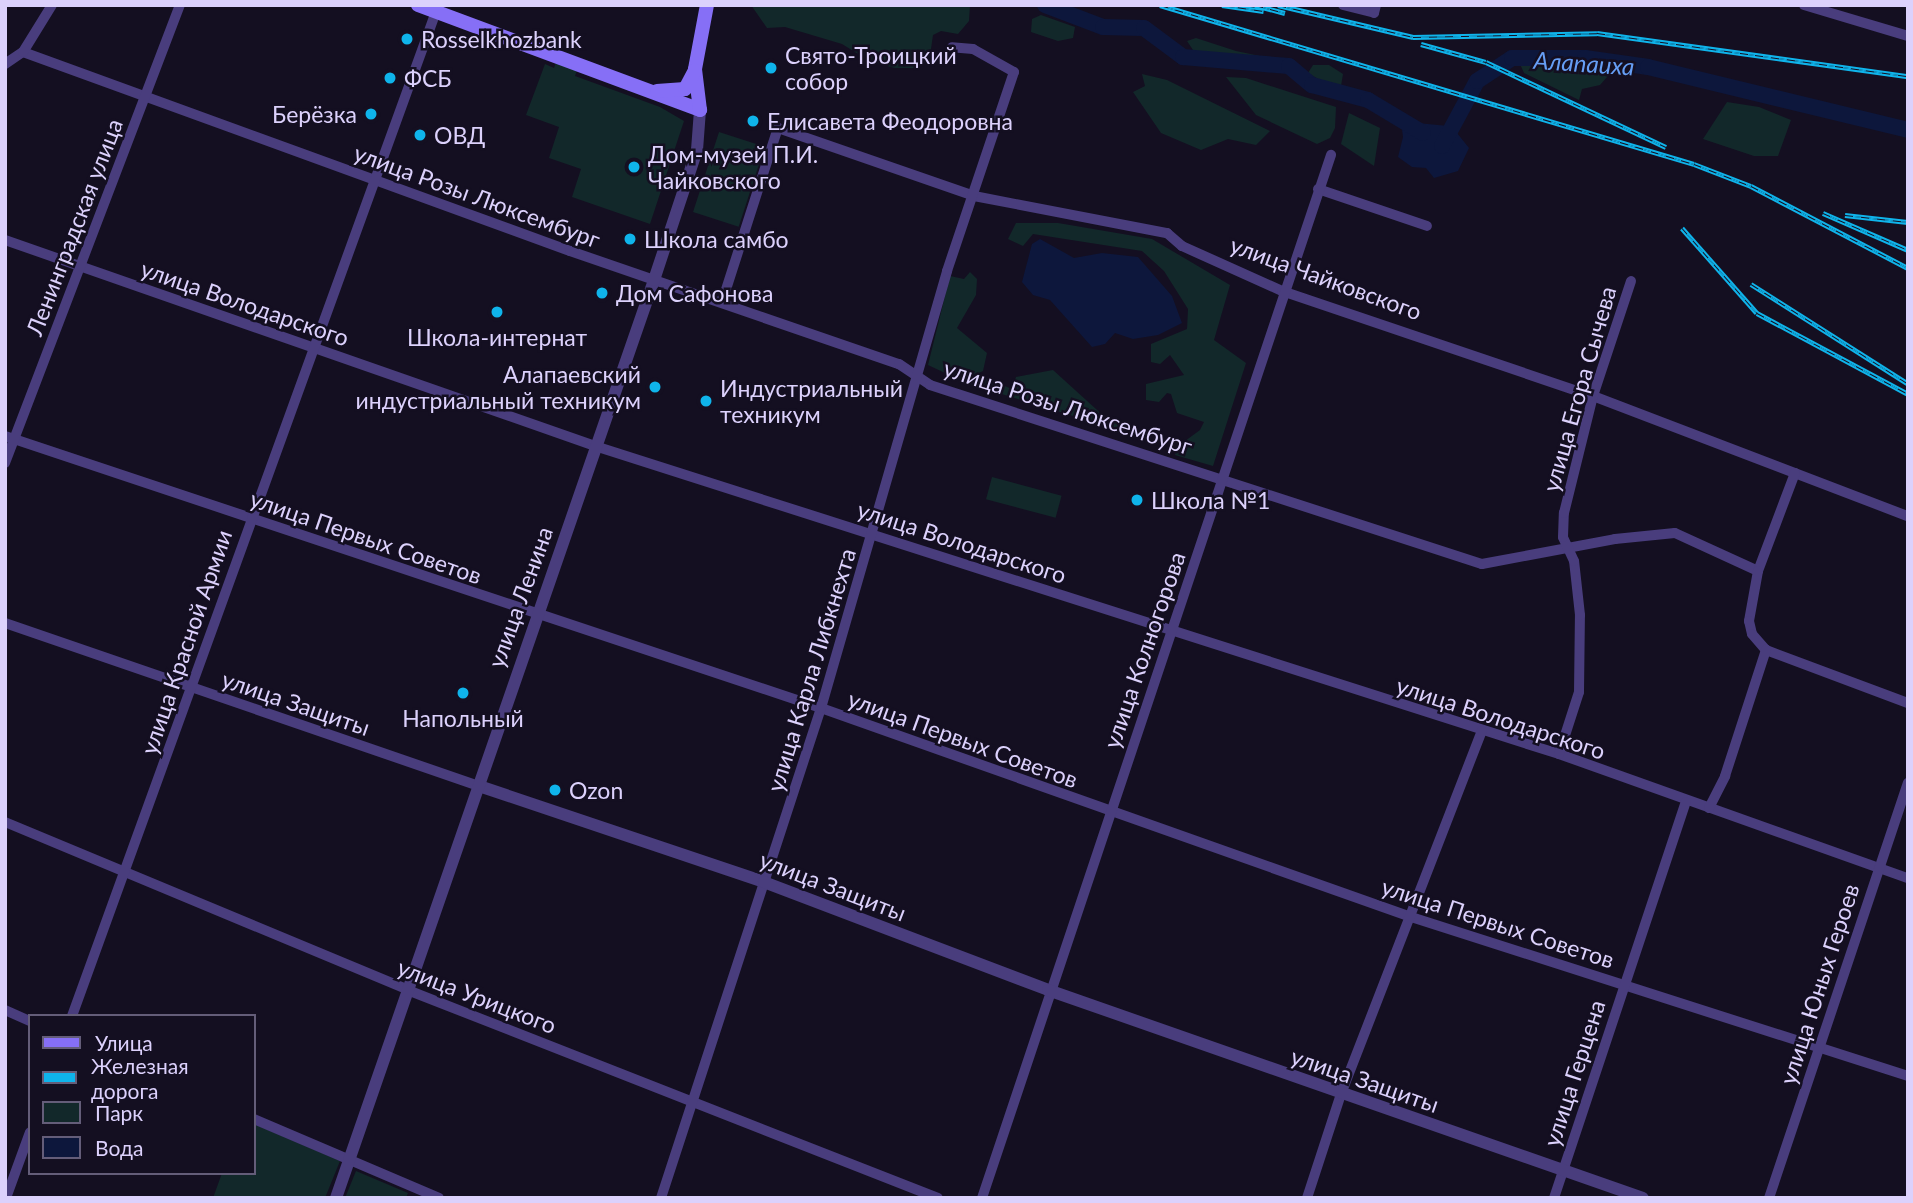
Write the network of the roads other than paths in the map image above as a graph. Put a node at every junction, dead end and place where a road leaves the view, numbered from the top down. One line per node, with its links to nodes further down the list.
1 (52, 5): 11 (street)
2 (180, 5): 15 (street, Ленинградская улица)
3 (418, 5): 7 (main road)
4 (707, 5): 13 (main road, улица Ленина)
5 (1343, 5): 8 (street)
6 (1804, 5): 9 (street)
7 (437, 9): 14 (main road); 18 (street, улица Красной Армии)
8 (1375, 9)
9 (1908, 36)
10 (952, 47): 20 (street, улица Карла Либкнехта)
11 (23, 52): 12 (street); 15 (street, улица Розы Люксембург)
12 (5, 64)
13 (695, 69): 14 (main road); 16 (main road, улица Ленина)
14 (640, 89): 16 (main road)
15 (145, 97): 18 (street, улица Розы Люксембург); 23 (street, Ленинградская улица)
16 (700, 110): 24 (street, улица Ленина)
17 (1331, 155): 19 (street, улица Колногорова)
18 (374, 178): 24 (street, улица Розы Люксембург); 28 (street, улица Красной Армии)
19 (1318, 189): 21 (street); 26 (street, улица Колногорова)
20 (974, 196): 26 (street, улица Чайковского); 27 (street, улица Чайковского); 29 (street, улица Карла Либкнехта)
21 (1427, 226)
22 (5, 240): 23 (street, улица Володарского)
23 (79, 266): 28 (street, улица Володарского); 31 (street, Ленинградская улица)
24 (654, 280): 27 (street, улица Розы Люксембург); 32 (street, улица Ленина)
25 (1631, 281): 30 (street, улица Егора Сычева)
26 (1282, 291): 30 (street, улица Чайковского); 35 (street, улица Колногорова)
27 (722, 303): 29 (street, улица Розы Люксембург)
28 (314, 346): 32 (street, улица Володарского); 37 (street, улица Красной Армии)
29 (918, 376): 35 (street, улица Розы Люксембург); 38 (street, улица Карла Либкнехта)
30 (1593, 396): 34 (street, улица Чайковского); 39 (street, улица Егора Сычева)
31 (10, 437): 33 (street, Ленинградская улица); 37 (street, улица Первых Советов)
32 (598, 447): 38 (street, улица Володарского); 41 (street, улица Ленина)
33 (5, 463)
34 (1795, 473): 36 (street, улица Чайковского); 40 (street)
35 (1222, 476): 39 (street, улица Розы Люксембург); 43 (street, улица Колногорова)
36 (1908, 516)
37 (250, 518): 41 (street, улица Первых Советов); 45 (street, улица Красной Армии)
38 (874, 532): 43 (street, улица Володарского); 47 (street, улица Карла Либкнехта)
39 (1566, 548): 40 (street, улица Розы Люксембург); 49 (street, улица Егора Сычева)
40 (1758, 571): 44 (street)
41 (538, 616): 47 (street, улица Первых Советов); 51 (street, улица Ленина)
42 (5, 623): 45 (street, улица Защиты)
43 (1172, 632): 48 (street, улица Володарского); 54 (street, улица Колногорова)
44 (1766, 650): 46 (street); 53 (street)
45 (190, 689): 51 (street, улица Защиты); 57 (street, улица Красной Армии)
46 (1908, 703)
47 (821, 708): 54 (street, улица Первых Советов); 59 (street, улица Карла Либкнехта)
48 (1482, 731): 49 (street, улица Володарского); 60 (street)
49 (1559, 754): 52 (street, улица Володарского)
50 (1908, 783): 56 (street, улица Юных Героев)
51 (479, 786): 59 (street, улица Защиты); 63 (street, улица Ленина)
52 (1686, 802): 53 (street, улица Володарского); 61 (street, улица Герцена)
53 (1709, 808): 56 (street, улица Володарского)
54 (1108, 813): 60 (street, улица Первых Советов); 62 (street, улица Колногорова)
55 (5, 821): 57 (street, улица Урицкого)
56 (1877, 867): 58 (street, улица Володарского); 67 (street, улица Юных Героев)
57 (125, 874): 63 (street, улица Урицкого); 65 (street, улица Красной Армии)
58 (1908, 878)
59 (764, 882): 62 (street, улица Защиты); 70 (street, улица Карла Либкнехта)
60 (1408, 916): 61 (street, улица Первых Советов); 69 (street)
61 (1623, 983): 67 (street, улица Первых Советов); 74 (street, улица Герцена)
62 (1048, 990): 69 (street, улица Защиты); 80 (street, улица Колногорова)
63 (410, 991): 70 (street, улица Урицкого); 73 (street, улица Ленина)
64 (5, 1010): 66 (street)
65 (73, 1014)
66 (28, 1020)
67 (1819, 1048): 68 (street, улица Первых Советов); 84 (street, улица Юных Героев)
68 (1908, 1076)
69 (1341, 1094): 74 (street, улица Защиты); 81 (street)
70 (692, 1099): 78 (street, улица Карла Либкнехта); 79 (street, улица Урицкого)
71 (256, 1120): 73 (street)
72 (28, 1138): 75 (street)
73 (351, 1161): 76 (street, улица Ленина); 77 (street)
74 (1563, 1171): 82 (street, улица Герцена); 83 (street, улица Защиты)
75 (6, 1198)
76 (336, 1198)
77 (439, 1198)
78 (661, 1198)
79 (938, 1198)
80 (982, 1198)
81 (1307, 1198)
82 (1554, 1198)
83 (1643, 1198)
84 (1769, 1198)

